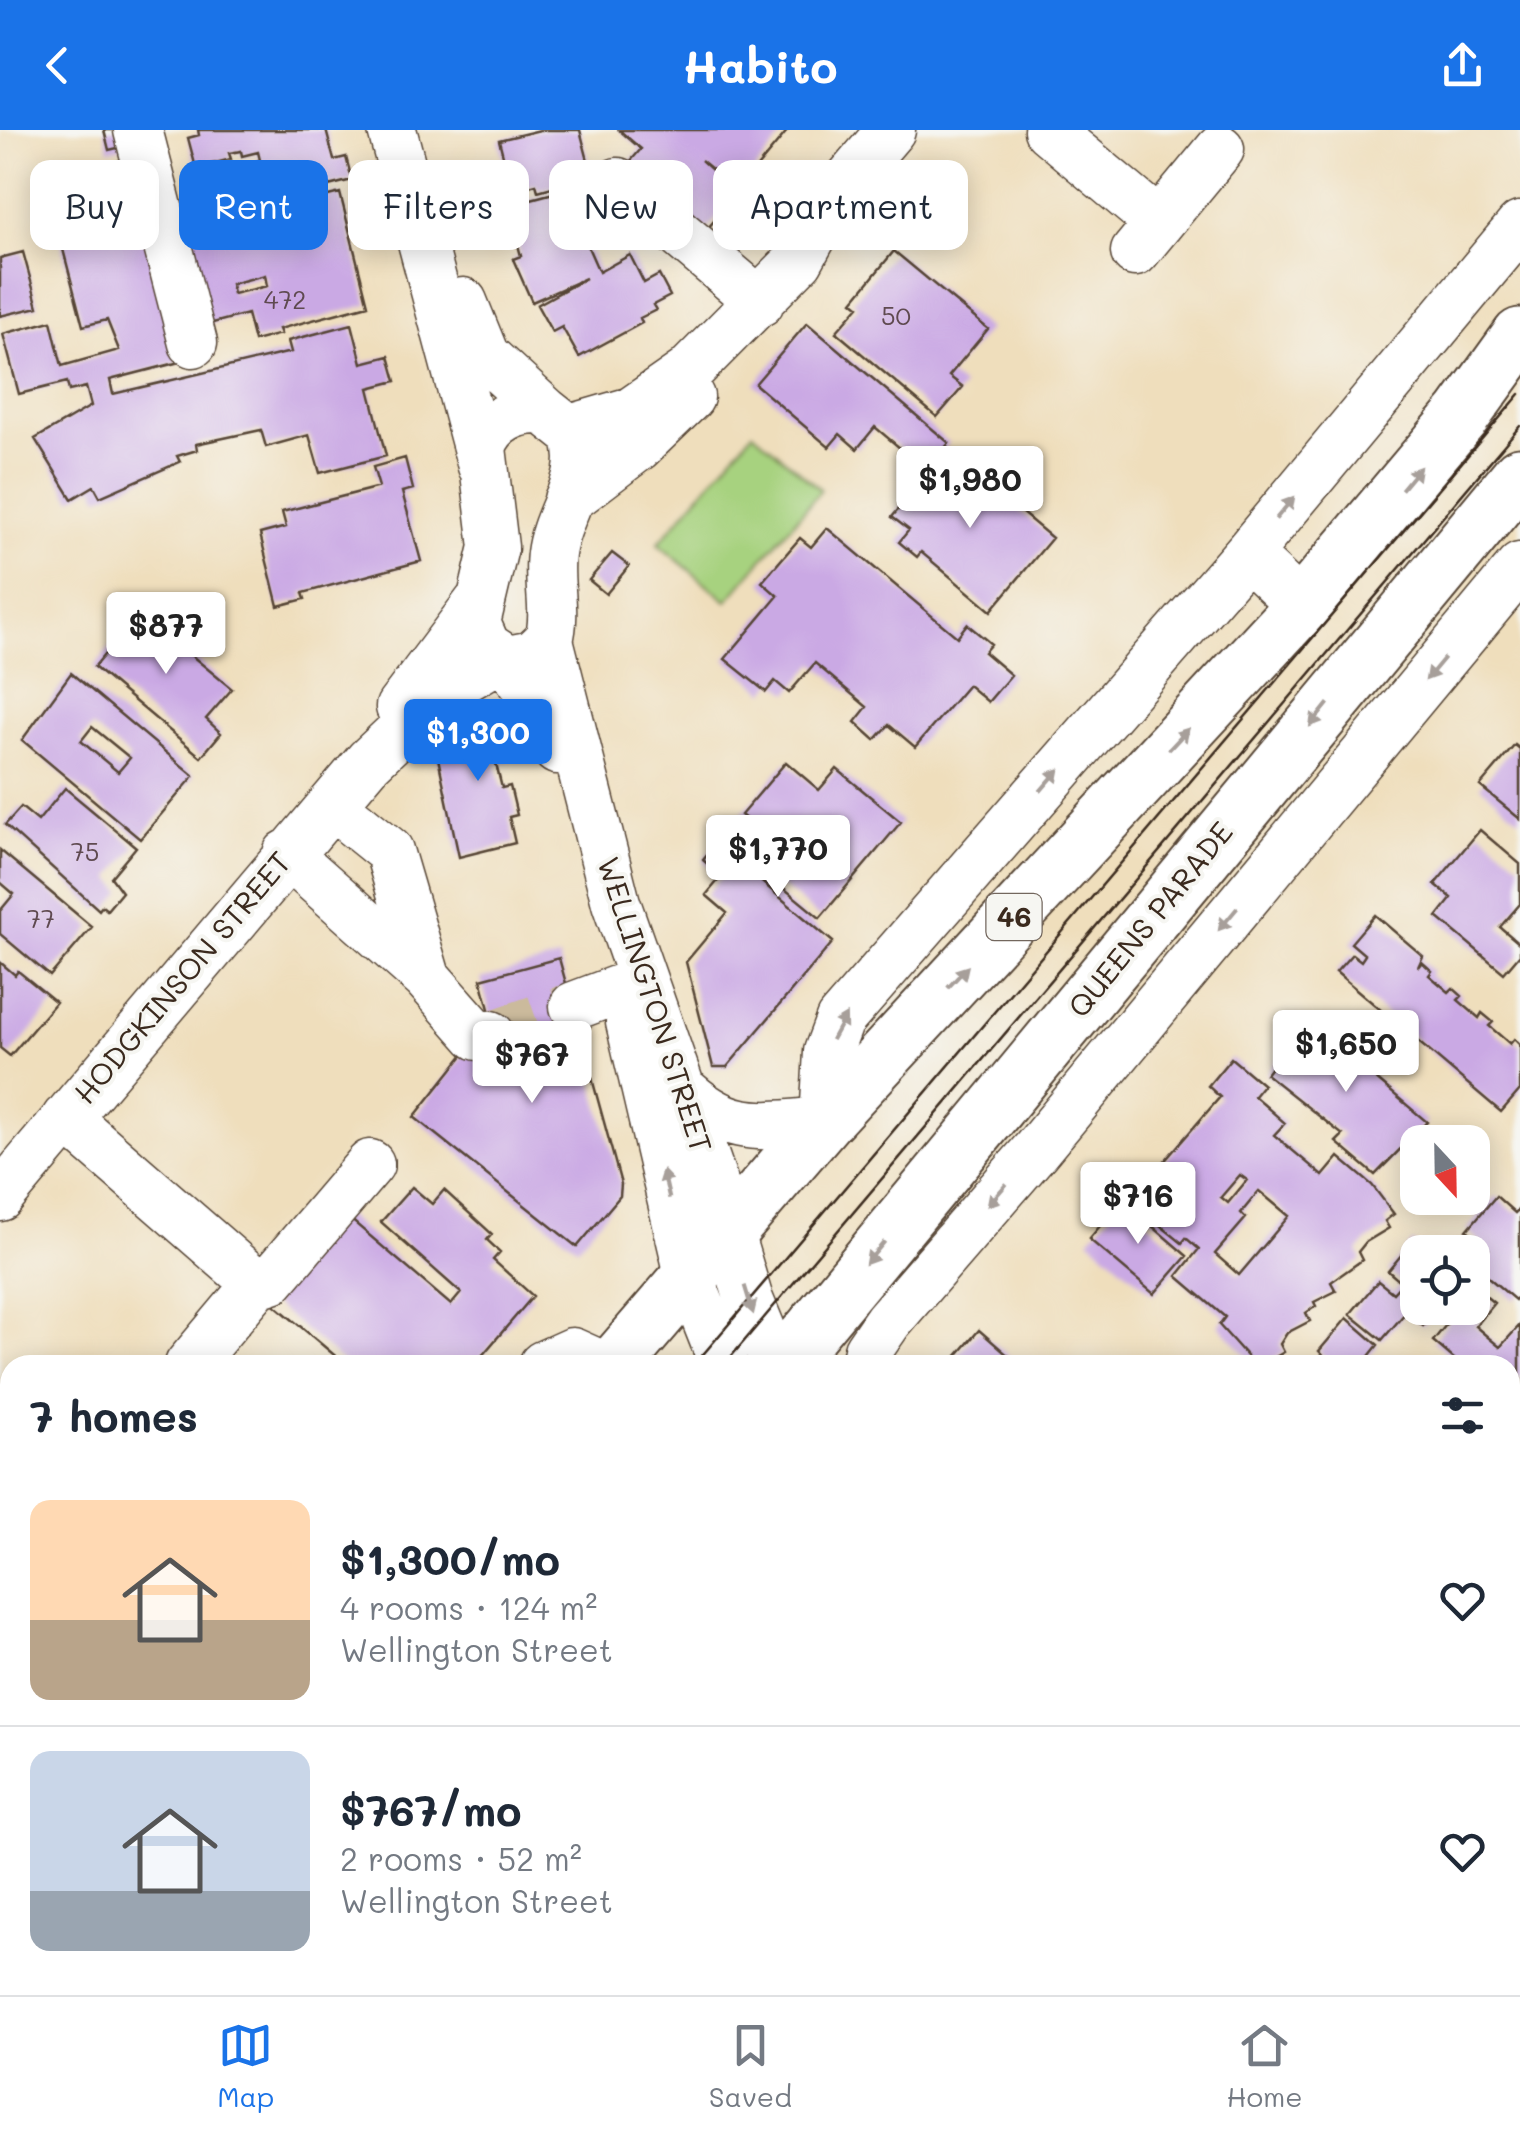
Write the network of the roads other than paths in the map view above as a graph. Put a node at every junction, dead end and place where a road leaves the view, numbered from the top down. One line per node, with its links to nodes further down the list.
1 (138, 130): 11 (street)
2 (392, 130): 13 (street)
3 (422, 130): 12 (street)
4 (891, 130): 9 (street)
5 (1048, 130): 6 (street)
6 (1220, 149)
7 (1520, 226): 16 (street, one-way to 7)
8 (693, 245): 9 (street)
9 (760, 302): 12 (street); 15 (street)
10 (1520, 336): 20 (main road, 46, one-way to 10)
11 (193, 343)
12 (558, 420): 13 (street); 15 (street, WELLINGTON STREET)
13 (483, 469): 19 (street)
14 (1520, 476): 18 (main road, QUEENS PARADE)
15 (568, 500): 22 (street, WELLINGTON STREET)
16 (1247, 554): 20 (street); 34 (street, one-way to 16)
17 (1520, 567): 21 (street, QUEENS PARADE)
18 (1426, 586): 21 (street); 32 (main road, QUEENS PARADE, one-way to 32)
19 (480, 598): 23 (street, WELLINGTON STREET); 24 (street, HODGKINSON STREET)
20 (1302, 606): 34 (main road, 46, one-way to 20)
21 (1472, 624): 35 (street, QUEENS PARADE, one-way to 35)
22 (549, 640): 23 (street, HODGKINSON STREET); 28 (street, WELLINGTON STREET)
23 (503, 659): 24 (street, HODGKINSON STREET); 28 (street, WELLINGTON STREET)
24 (368, 761): 25 (street, HODGKINSON STREET)
25 (332, 805): 26 (street, HODGKINSON STREET); 27 (street)
26 (287, 854): 27 (street); 33 (street, HODGKINSON STREET)
27 (426, 977): 30 (street)
28 (632, 984): 29 (street); 31 (street, WELLINGTON STREET); 39 (street, WELLINGTON STREET, one-way to 28)
29 (574, 1006)
30 (491, 1034)
31 (680, 1088): 34 (street); 38 (street, WELLINGTON STREET)
32 (988, 1117): 35 (street); 45 (main road, QUEENS PARADE, one-way to 45)
33 (66, 1118): 37 (street, HODGKINSON STREET); 40 (street)
34 (824, 1121): 38 (main road, 46)
35 (1036, 1150): 46 (street, QUEENS PARADE, one-way to 46)
36 (370, 1164): 40 (street)
37 (0, 1197)
38 (730, 1232): 39 (main road, 46); 44 (street, WELLINGTON STREET, one-way to 44)
39 (690, 1279): 42 (main road, 46); 43 (street, WELLINGTON STREET)
40 (257, 1284): 41 (street)
41 (197, 1355)
42 (623, 1355)
43 (720, 1355)
44 (775, 1355)
45 (788, 1355)
46 (869, 1355)

